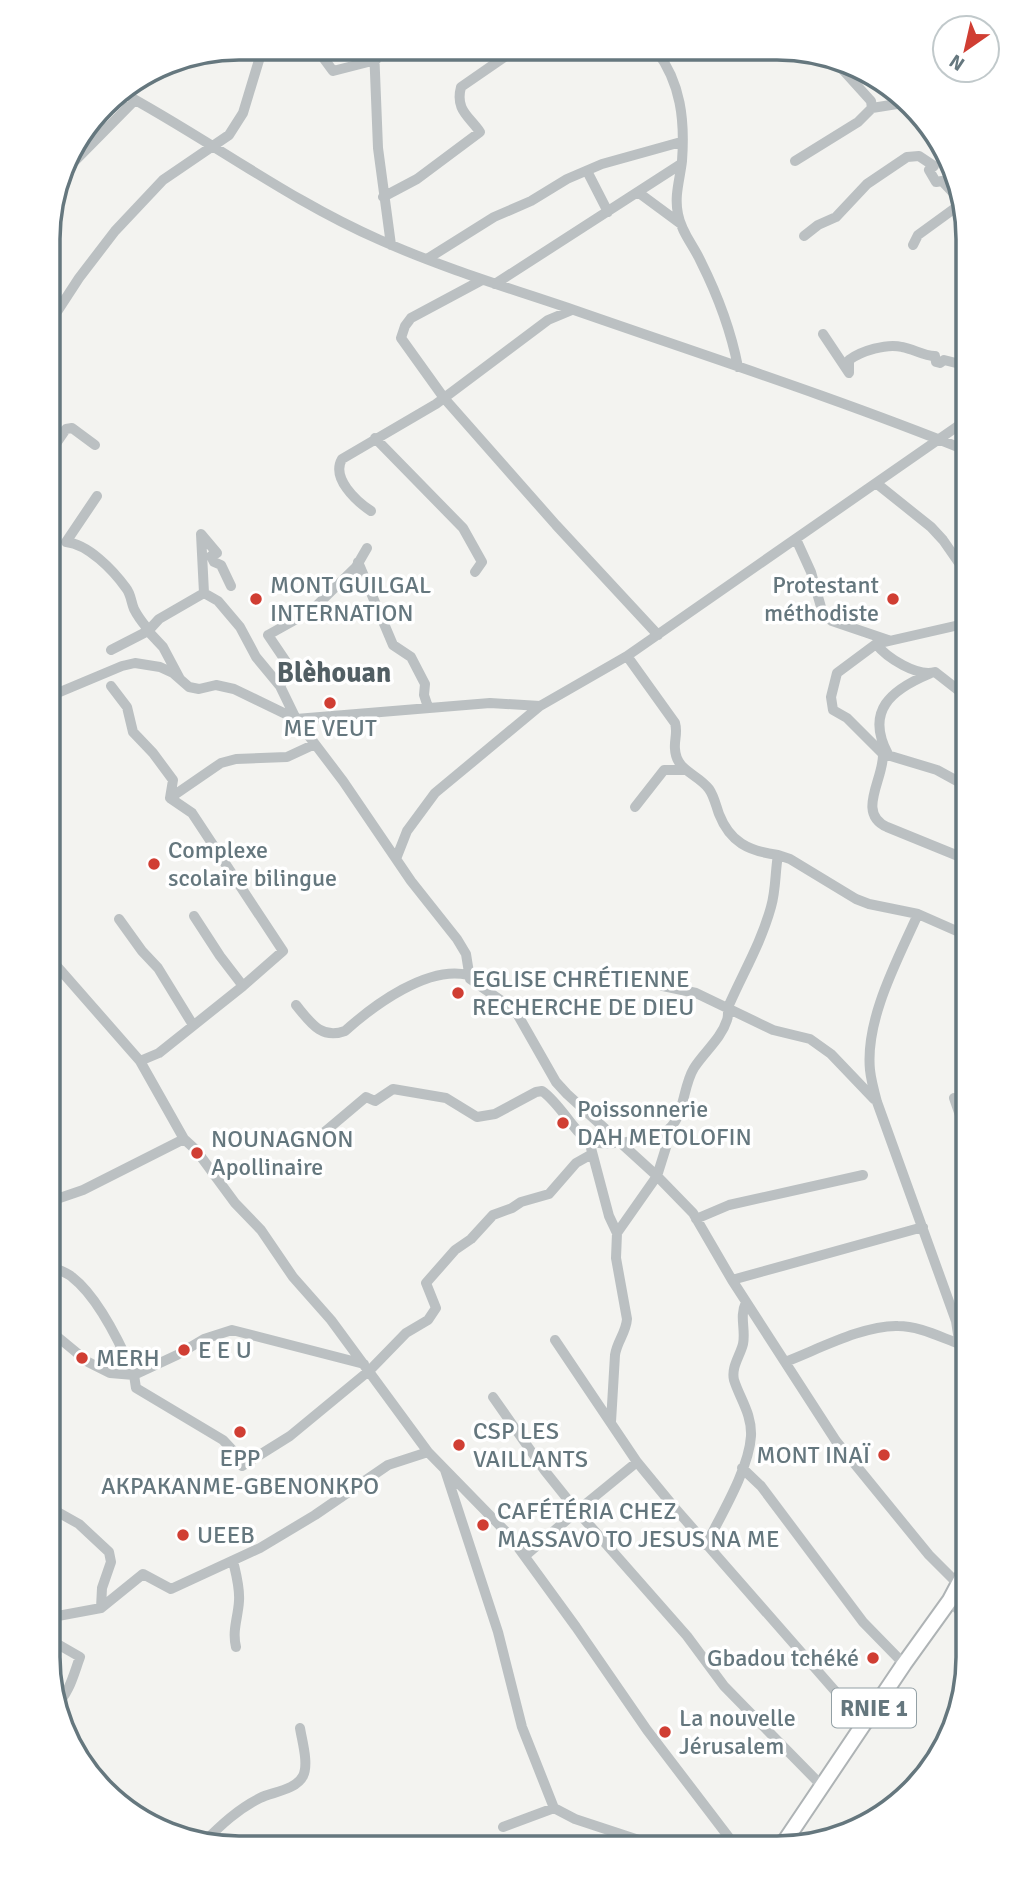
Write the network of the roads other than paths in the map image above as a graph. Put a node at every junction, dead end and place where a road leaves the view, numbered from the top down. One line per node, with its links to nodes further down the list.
1 (259, 60): 12 (street)
2 (324, 60): 3 (street)
3 (376, 60): 19 (street)
4 (500, 60): 19 (street)
5 (663, 60): 11 (street)
6 (847, 74): 10 (street)
7 (131, 97): 8 (street)
8 (135, 100): 12 (street); 13 (street)
9 (894, 104): 10 (street)
10 (872, 108): 14 (street)
11 (681, 142): 15 (street); 16 (street)
12 (213, 145): 24 (street); 29 (street)
13 (81, 155)
14 (795, 161)
15 (681, 164): 18 (street); 22 (street)
16 (587, 171): 21 (street); 26 (street)
17 (948, 187): 23 (street)
18 (639, 193): 21 (street); 22 (street)
19 (383, 197): 24 (street)
20 (953, 209): 25 (street)
21 (608, 212): 28 (street)
22 (682, 225): 33 (street)
23 (804, 236)
24 (391, 245): 26 (street)
25 (913, 245)
26 (427, 259): 27 (street)
27 (482, 280): 28 (street); 34 (street)
28 (495, 284): 30 (street)
29 (59, 309)
30 (572, 310): 33 (street); 34 (street)
31 (823, 334): 32 (street)
32 (956, 363)
33 (738, 368): 38 (street)
34 (444, 398): 36 (street); 53 (street)
35 (956, 427): 38 (street)
36 (375, 438): 43 (street); 48 (street)
37 (59, 439): 39 (street)
38 (939, 439): 40 (street); 41 (street)
39 (94, 445)
40 (956, 446)
41 (876, 483): 44 (street); 46 (street)
42 (97, 496): 52 (street)
43 (371, 511)
44 (796, 539): 53 (street); 54 (street)
45 (367, 548): 47 (street)
46 (956, 558)
47 (358, 562): 61 (street); 65 (street)
48 (475, 572)
49 (231, 586): 50 (street)
50 (204, 593): 52 (street); 61 (street)
51 (956, 626): 54 (street)
52 (146, 632): 56 (street); 59 (street)
53 (658, 635): 57 (street)
54 (888, 640): 55 (street)
55 (876, 644): 58 (street); 69 (street)
56 (111, 650)
57 (627, 656): 64 (street); 68 (street)
58 (929, 674): 62 (street); 69 (street)
59 (180, 679): 63 (street); 66 (street)
60 (111, 686): 73 (street)
61 (280, 686): 66 (street)
62 (956, 688)
63 (59, 692)
64 (540, 706): 65 (street); 77 (street)
65 (428, 707): 66 (street)
66 (296, 719): 67 (street)
67 (315, 744): 73 (street); 77 (street)
68 (675, 750): 70 (street); 71 (street)
69 (886, 755): 72 (street); 76 (street)
70 (664, 770): 71 (street); 74 (street)
71 (683, 770): 75 (street)
72 (956, 780)
73 (170, 798): 84 (street)
74 (635, 807)
75 (778, 855): 78 (street); 87 (street)
76 (956, 855)
77 (396, 859): 83 (street)
78 (918, 914): 81 (street); 90 (street)
79 (194, 916): 84 (street)
80 (119, 919): 88 (street)
81 (956, 931)
82 (59, 969): 89 (street)
83 (468, 975): 86 (street); 99 (street)
84 (243, 986): 88 (street)
85 (663, 986): 87 (street)
86 (296, 1005)
87 (728, 1014): 91 (street); 95 (street)
88 (193, 1025): 89 (street)
89 (140, 1061): 96 (street)
90 (869, 1068): 91 (street); 93 (street)
91 (848, 1071): 93 (street)
92 (954, 1098): 94 (street)
93 (877, 1102): 105 (street)
94 (955, 1102)
95 (673, 1125): 99 (street); 102 (street)
96 (184, 1139): 103 (street); 115 (street)
97 (315, 1140): 98 (street)
98 (589, 1141): 99 (street); 100 (street)
99 (619, 1142): 102 (street)
100 (592, 1154): 106 (street); 115 (street)
101 (863, 1175): 104 (street)
102 (657, 1176): 104 (street); 106 (street)
103 (59, 1198)
104 (696, 1219): 108 (street)
105 (923, 1227): 108 (street); 110 (street)
106 (617, 1233): 118 (street)
107 (59, 1270): 116 (street)
108 (732, 1280): 109 (street)
109 (746, 1302): 114 (street); 121 (street)
110 (955, 1319)
111 (59, 1338): 116 (street)
112 (555, 1340): 118 (street)
113 (955, 1342): 114 (street)
114 (785, 1362): 128 (street)
115 (367, 1367): 116 (street); 116 (street); 119 (street)
116 (134, 1375)
117 (493, 1397): 123 (street)
118 (611, 1423): 120 (street)
119 (428, 1452): 122 (street); 127 (street)
120 (637, 1462): 123 (street); 125 (street)
121 (742, 1468): 125 (street); 136 (street)
122 (445, 1469): 126 (street); 141 (street)
123 (577, 1511): 126 (street); 140 (street)
124 (59, 1513): 132 (street)
125 (706, 1545): 138 (street)
126 (525, 1556): 146 (street)
127 (233, 1561): 132 (street); 135 (street)
128 (955, 1581)
129 (955, 1588): 130 (highway, RNIE 1)
130 (950, 1600): 131 (street); 136 (highway, RNIE 1)
131 (955, 1606)
132 (101, 1608): 133 (street)
133 (59, 1616)
134 (59, 1646): 137 (street)
135 (236, 1647)
136 (904, 1664): 138 (highway, RNIE 1)
137 (64, 1695)
138 (864, 1724): 140 (highway, RNIE 1)
139 (300, 1728): 143 (street)
140 (821, 1786): 144 (highway, RNIE 1)
141 (554, 1808): 142 (street); 145 (street)
142 (503, 1827)
143 (213, 1834)
144 (789, 1835)
145 (627, 1836)
146 (728, 1836)

